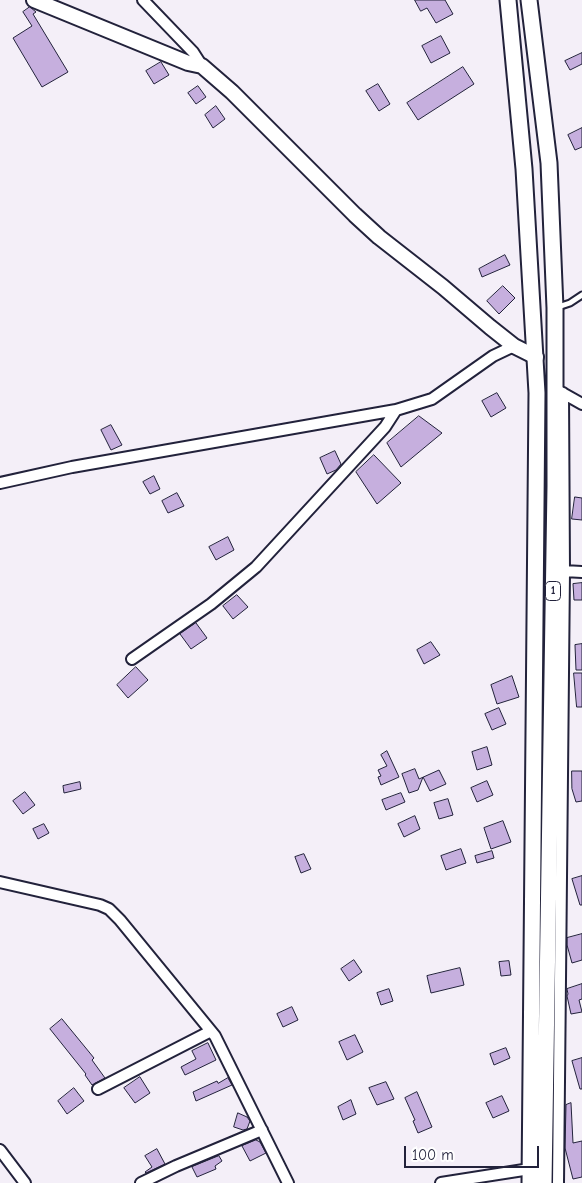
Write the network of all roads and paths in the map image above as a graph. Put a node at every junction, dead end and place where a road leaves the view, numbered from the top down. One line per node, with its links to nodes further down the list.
1 (34, 0): 5 (street)
2 (143, 0): 5 (street)
3 (508, 0): 9 (main road, 1)
4 (529, 0): 7 (main road, 1)
5 (202, 66): 8 (street)
6 (582, 295): 7 (lane)
7 (555, 308): 10 (main road, 1)
8 (514, 346): 9 (street); 12 (street)
9 (536, 357): 22 (main road, 1)
10 (559, 391): 11 (street); 14 (street); 27 (main road, 1)
11 (582, 404)
12 (396, 410): 13 (street); 16 (street)
13 (0, 483)
14 (564, 571): 15 (street); 28 (street)
15 (582, 572)
16 (132, 659)
17 (0, 882): 18 (street)
18 (211, 1031): 19 (street); 20 (street)
19 (98, 1089)
20 (262, 1130): 24 (street); 25 (street)
21 (0, 1150): 23 (street)
22 (530, 1176): 26 (street)
23 (25, 1183)
24 (141, 1183)
25 (288, 1183)
26 (440, 1183)
27 (544, 1183)
28 (558, 1183)

